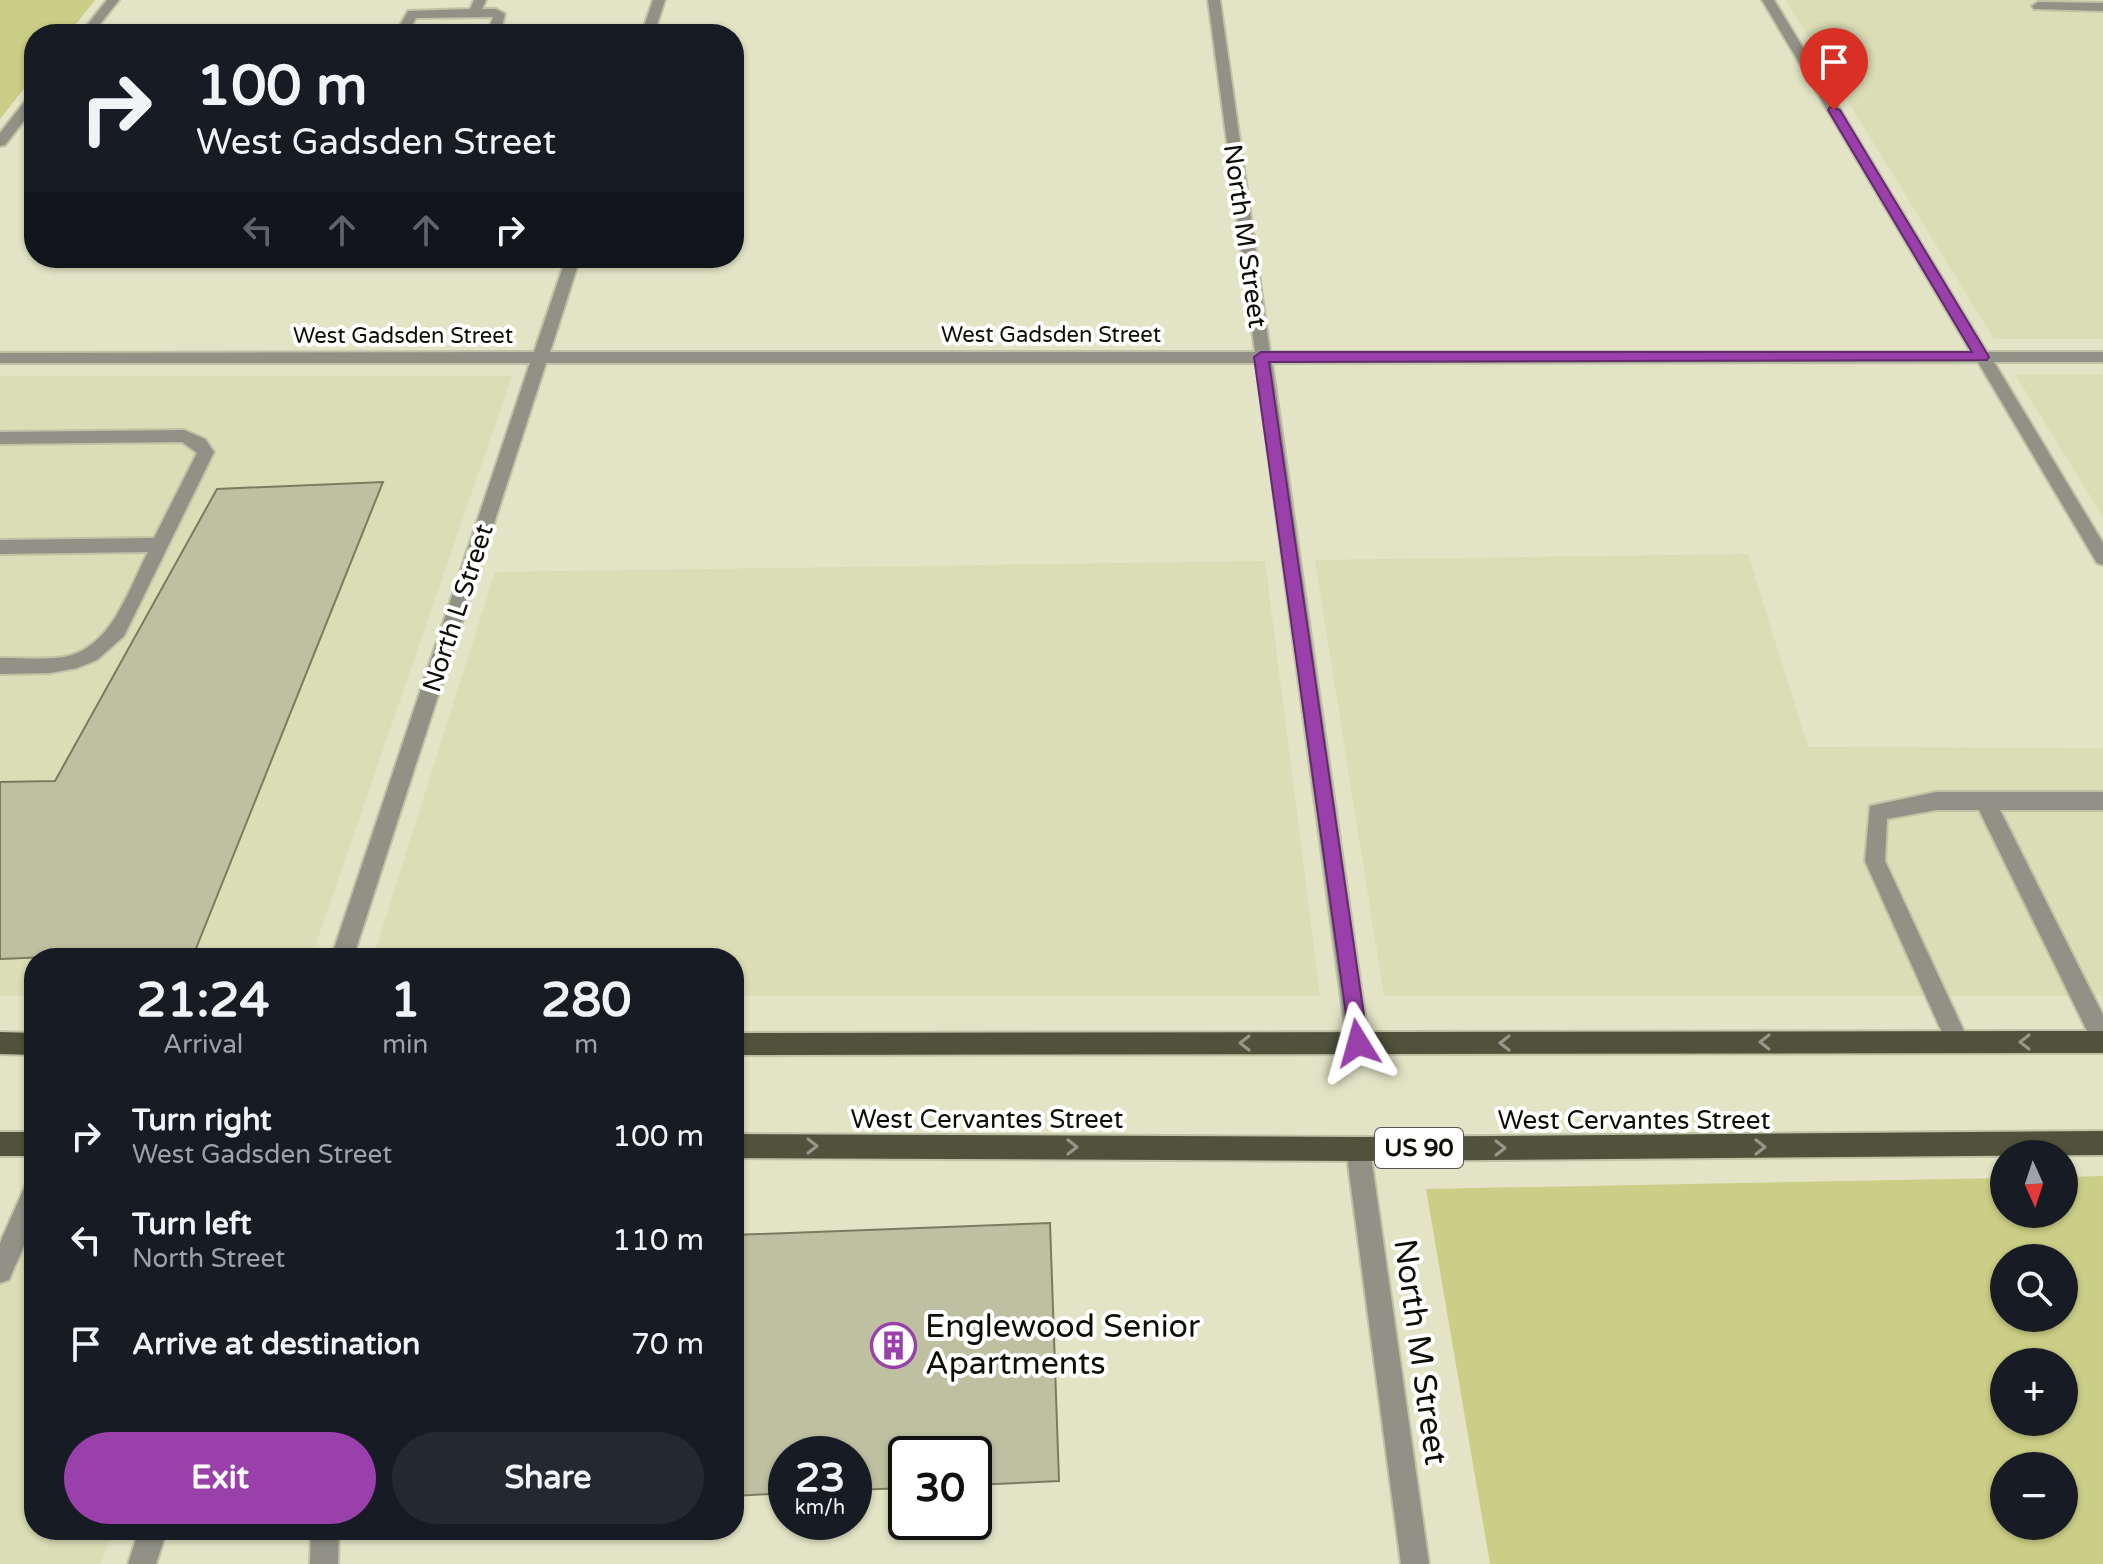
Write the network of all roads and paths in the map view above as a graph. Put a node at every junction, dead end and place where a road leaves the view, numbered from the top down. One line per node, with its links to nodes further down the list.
1 (113, 0): 9 (street)
2 (480, 0): 8 (street)
3 (659, 0): 12 (street)
4 (1214, 0): 16 (street, North M Street)
5 (1768, 0): 17 (street)
6 (2038, 6): 7 (street)
7 (2103, 7)
8 (474, 13): 10 (street); 11 (street)
9 (94, 24)
10 (406, 24)
11 (498, 24)
12 (651, 24)
13 (24, 112): 14 (street)
14 (0, 142)
15 (570, 268): 20 (street, North L Street)
16 (1261, 357): 17 (street, West Gadsden Street); 20 (street, West Gadsden Street); 32 (street, North M Street)
17 (1982, 357): 18 (street, West Gadsden Street); 24 (street)
18 (2103, 357)
19 (0, 358): 20 (street, West Gadsden Street)
20 (540, 358): 28 (street, North L Street)
21 (0, 438): 22 (street)
22 (159, 545): 23 (street); 25 (street)
23 (0, 547)
24 (2103, 558)
25 (0, 666)
26 (1985, 801): 27 (street); 29 (street); 30 (street)
27 (2103, 801)
28 (345, 948)
29 (2103, 1041): 30 (main road, one-way to 30)
30 (1958, 1042): 32 (main road, one-way to 32)
31 (0, 1043): 33 (main road)
32 (1358, 1043): 34 (main road, one-way to 34)
33 (24, 1044)
34 (744, 1044)
35 (2103, 1143): 39 (main road, West Cervantes Street / US 90, one-way to 35)
36 (0, 1144): 37 (main road)
37 (24, 1144)
38 (744, 1146): 39 (main road, West Cervantes Street / US 90, one-way to 39)
39 (1358, 1149): 46 (street, North M Street)
40 (24, 1217): 41 (street)
41 (0, 1271)
42 (150, 1540): 44 (street)
43 (325, 1540): 45 (street)
44 (142, 1564)
45 (324, 1564)
46 (1415, 1564)

